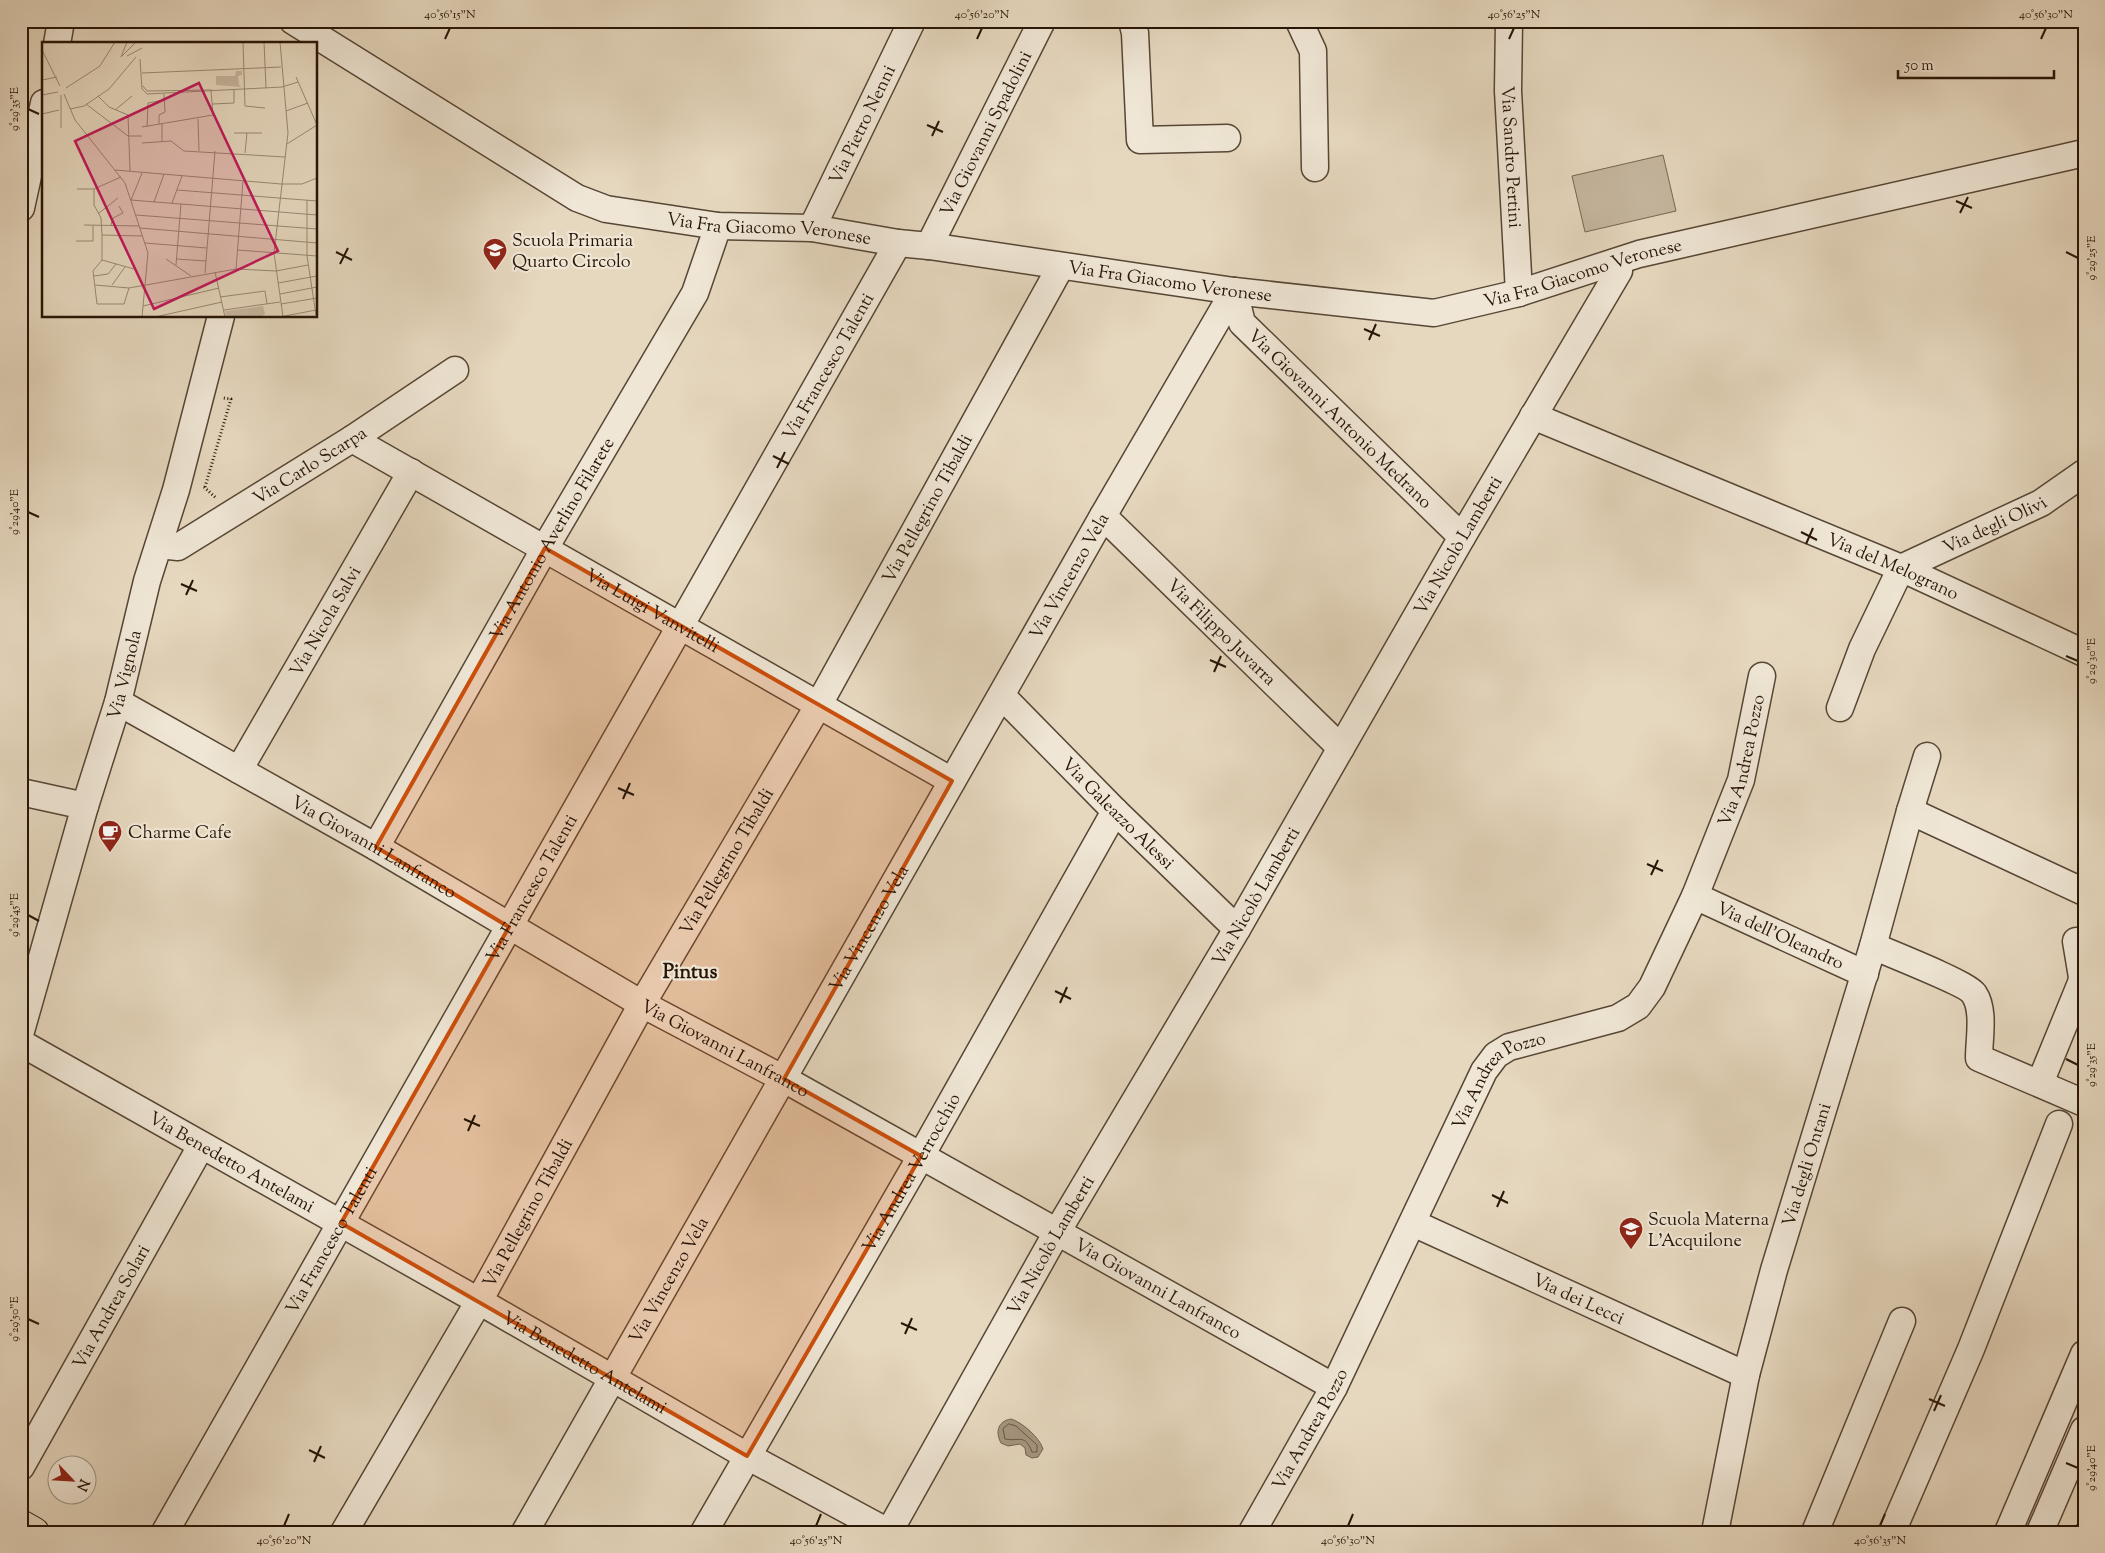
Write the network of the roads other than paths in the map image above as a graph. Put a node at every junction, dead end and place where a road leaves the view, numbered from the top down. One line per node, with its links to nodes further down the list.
1 (62, 21): 8 (street)
2 (912, 21): 15 (street, Via Pietro Nenni)
3 (1042, 21): 17 (street, Via Giovanni Spadolini)
4 (1132, 21): 10 (street)
5 (1299, 21): 12 (street)
6 (1509, 21): 21 (street, Via Sandro Pertini)
7 (295, 28): 14 (street, Via Fra Giacomo Veronese)
8 (57, 42)
9 (42, 113): 13 (street)
10 (1227, 138)
11 (2084, 153): 18 (street, Via Fra Giacomo Veronese)
12 (1315, 168)
13 (21, 208)
14 (718, 226): 15 (street, Via Fra Giacomo Veronese); 33 (street, Via Antonio Averlino Filarete)
15 (812, 228): 16 (street, Via Fra Giacomo Veronese)
16 (898, 243): 17 (street, Via Fra Giacomo Veronese); 35 (street, Via Francesco Talenti)
17 (929, 246): 19 (street, Via Fra Giacomo Veronese)
18 (1616, 262): 21 (street, Via Fra Giacomo Veronese); 26 (street, Via Nicolò Lamberti)
19 (1061, 266): 20 (street, Via Fra Giacomo Veronese); 40 (street, Via Pellegrino Tibaldi)
20 (1234, 291): 21 (street, Via Fra Giacomo Veronese); 23 (street, Via Vincenzo Vela); 24 (street, Via Giovanni Antonio Medrano)
21 (1519, 294)
22 (220, 318): 32 (street, Via Vignola)
23 (1214, 324): 24 (street); 30 (street, Via Vincenzo Vela)
24 (1242, 324): 31 (street, Via Giovanni Antonio Medrano)
25 (455, 370): 27 (street, Via Carlo Scarpa)
26 (1533, 416): 31 (street, Via Nicolò Lamberti); 34 (street, Via del Melograno)
27 (352, 439): 28 (street, Via Luigi Vanvitelli); 32 (street, Via Carlo Scarpa)
28 (411, 472): 33 (street, Via Luigi Vanvitelli); 44 (street, Via Nicola Salvi)
29 (2084, 473): 34 (street, Via degli Olivi)
30 (1102, 516): 38 (street, Via Vincenzo Vela); 42 (street, Via Filippo Juvarra)
31 (1462, 537): 42 (street, Via Nicolò Lamberti)
32 (158, 545): 39 (street, Via Vignola)
33 (545, 548): 35 (street, Via Luigi Vanvitelli); 50 (street, Via Antonio Averlino Filarete)
34 (1901, 568): 36 (street, Via del Melograno); 41 (street)
35 (680, 626): 40 (street, Via Luigi Vanvitelli); 53 (street, Via Francesco Talenti)
36 (2084, 653)
37 (1762, 676): 52 (street, Via Andrea Pozzo)
38 (1002, 696): 45 (street, Via Vincenzo Vela); 48 (street, Via Galeazzo Alessi)
39 (118, 702): 44 (street, Via Giovanni Lanfranco); 47 (street, Via Vignola)
40 (818, 706): 45 (street, Via Luigi Vanvitelli); 58 (street, Via Pellegrino Tibaldi)
41 (1840, 708)
42 (1341, 748): 54 (street, Via Nicolò Lamberti)
43 (1927, 756): 49 (street, Via degli Ontani)
44 (240, 770): 50 (street, Via Giovanni Lanfranco)
45 (952, 781): 61 (street, Via Vincenzo Vela)
46 (21, 792): 47 (street)
47 (85, 806): 59 (street, Via Vignola)
48 (1115, 811): 54 (street, Via Galeazzo Alessi); 66 (street, Via Andrea Verrocchio)
49 (1910, 811): 51 (street); 56 (street, Via degli Ontani)
50 (376, 847): 53 (street, Via Giovanni Lanfranco)
51 (2084, 892)
52 (1696, 896): 57 (street, Via dell'Oleandro); 68 (street, Via Andrea Pozzo)
53 (509, 926): 58 (street, Via Giovanni Lanfranco); 67 (street, Via Francesco Talenti)
54 (1237, 929): 69 (street, Via Nicolò Lamberti)
55 (2076, 941): 62 (street)
56 (1873, 946): 57 (street, Via degli Ontani); 62 (street)
57 (1865, 974): 73 (street, Via degli Ontani)
58 (642, 1004): 61 (street, Via Giovanni Lanfranco); 70 (street, Via Pellegrino Tibaldi)
59 (21, 1031)
60 (21, 1043): 65 (street, Via Benedetto Antelami)
61 (784, 1079): 66 (street, Via Giovanni Lanfranco); 74 (street, Via Vincenzo Vela)
62 (2040, 1083): 63 (street)
63 (2084, 1102)
64 (2059, 1124): 89 (street)
65 (201, 1146): 67 (street, Via Benedetto Antelami); 78 (street, Via Andrea Solari)
66 (921, 1156): 69 (street, Via Giovanni Lanfranco); 77 (street, Via Andrea Verrocchio)
67 (341, 1223): 70 (street, Via Benedetto Antelami); 82 (street, Via Francesco Talenti)
68 (1413, 1223): 73 (street, Via dei Lecci); 75 (street, Via Andrea Pozzo)
69 (1057, 1232): 75 (street, Via Giovanni Lanfranco); 86 (street, Via Nicolò Lamberti)
70 (479, 1301): 74 (street, Via Benedetto Antelami); 83 (street, Via Pellegrino Tibaldi)
71 (1902, 1322): 88 (street)
72 (2084, 1354): 90 (street)
73 (1746, 1375): 87 (street, Via degli Ontani)
74 (612, 1378): 77 (street, Via Benedetto Antelami); 84 (street, Via Vincenzo Vela)
75 (1334, 1387): 80 (street, Via Andrea Pozzo)
76 (2084, 1430): 91 (street)
77 (747, 1456): 85 (street, Via Andrea Verrocchio); 86 (street, Via Benedetto Antelami)
78 (21, 1467)
79 (21, 1524): 81 (main road)
80 (1257, 1531)
81 (35, 1532)
82 (165, 1532)
83 (344, 1532)
84 (525, 1532)
85 (704, 1532)
86 (889, 1532)
87 (1715, 1532)
88 (1815, 1532)
89 (1892, 1532)
90 (2008, 1532)
91 (2040, 1532)

